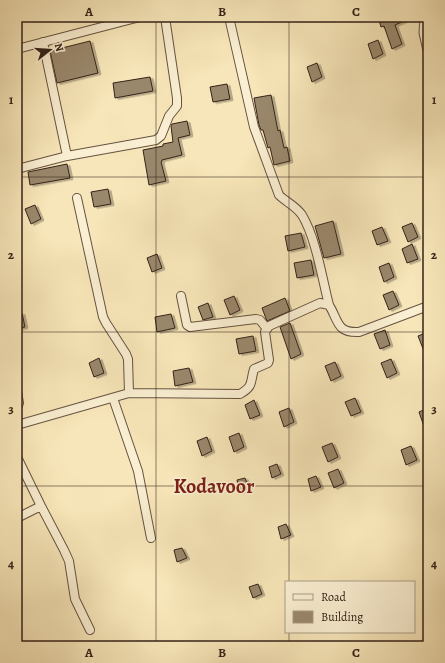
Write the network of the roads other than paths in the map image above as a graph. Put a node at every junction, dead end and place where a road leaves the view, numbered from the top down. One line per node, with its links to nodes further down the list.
1 (140, 17): 5 (street)
2 (165, 17): 8 (street)
3 (229, 17): 12 (street)
4 (425, 17): 7 (street)
5 (43, 42): 6 (street); 8 (street)
6 (17, 49)
7 (428, 50)
8 (67, 156): 9 (street)
9 (17, 169)
10 (77, 198): 16 (street)
11 (181, 296): 14 (street)
12 (329, 305): 13 (street); 14 (street)
13 (428, 306)
14 (267, 329): 16 (street)
15 (17, 392): 18 (street)
16 (129, 393): 17 (street)
17 (113, 398): 19 (street); 23 (street)
18 (17, 408)
19 (17, 425)
20 (17, 457): 21 (street)
21 (41, 506): 22 (street); 24 (street)
22 (17, 518)
23 (151, 538)
24 (90, 630)

